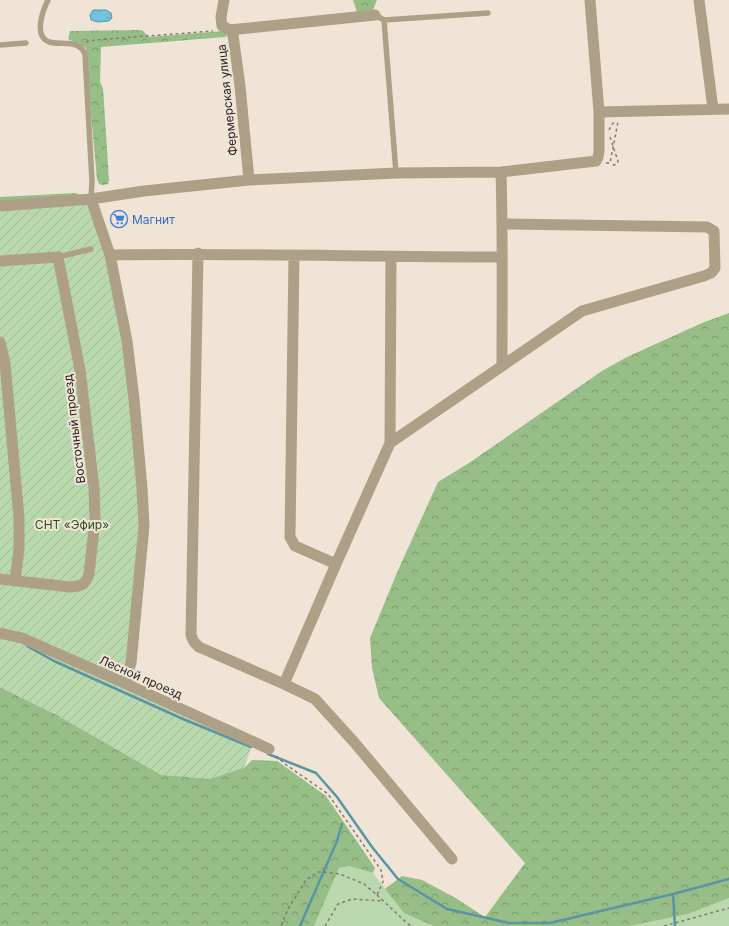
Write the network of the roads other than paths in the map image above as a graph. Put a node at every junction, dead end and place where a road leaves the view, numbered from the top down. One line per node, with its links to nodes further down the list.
1 (48, 0): 16 (lane)
2 (224, 0): 7 (street, Фермерская улица)
3 (590, 0): 12 (street)
4 (699, 0): 11 (street)
5 (488, 13): 6 (lane)
6 (379, 17): 7 (street); 14 (lane)
7 (230, 30): 15 (street, Фермерская улица)
8 (26, 43): 9 (lane)
9 (0, 45)
10 (729, 109): 11 (street)
11 (713, 110): 12 (street)
12 (599, 112): 13 (street)
13 (501, 172): 14 (street); 18 (street)
14 (396, 173): 15 (street)
15 (249, 180): 16 (street)
16 (91, 198): 17 (street); 20 (street)
17 (0, 206)
18 (503, 224): 25 (street); 28 (street)
19 (90, 249): 23 (lane)
20 (110, 254): 21 (street); 34 (street)
21 (198, 254): 22 (street); 35 (street)
22 (294, 255): 24 (street); 30 (street)
23 (58, 257): 26 (street); 32 (street, Восточный проезд)
24 (391, 257): 25 (street); 29 (street)
25 (502, 257): 28 (street)
26 (0, 261)
27 (0, 342): 32 (street)
28 (502, 366): 29 (street)
29 (390, 443): 30 (street)
30 (336, 564): 35 (street)
31 (0, 579): 32 (street)
32 (15, 581)
33 (0, 633): 34 (street, Лесной проезд)
34 (122, 682): 36 (street, Лесной проезд)
35 (284, 684): 37 (street)
36 (271, 751)
37 (452, 859)

